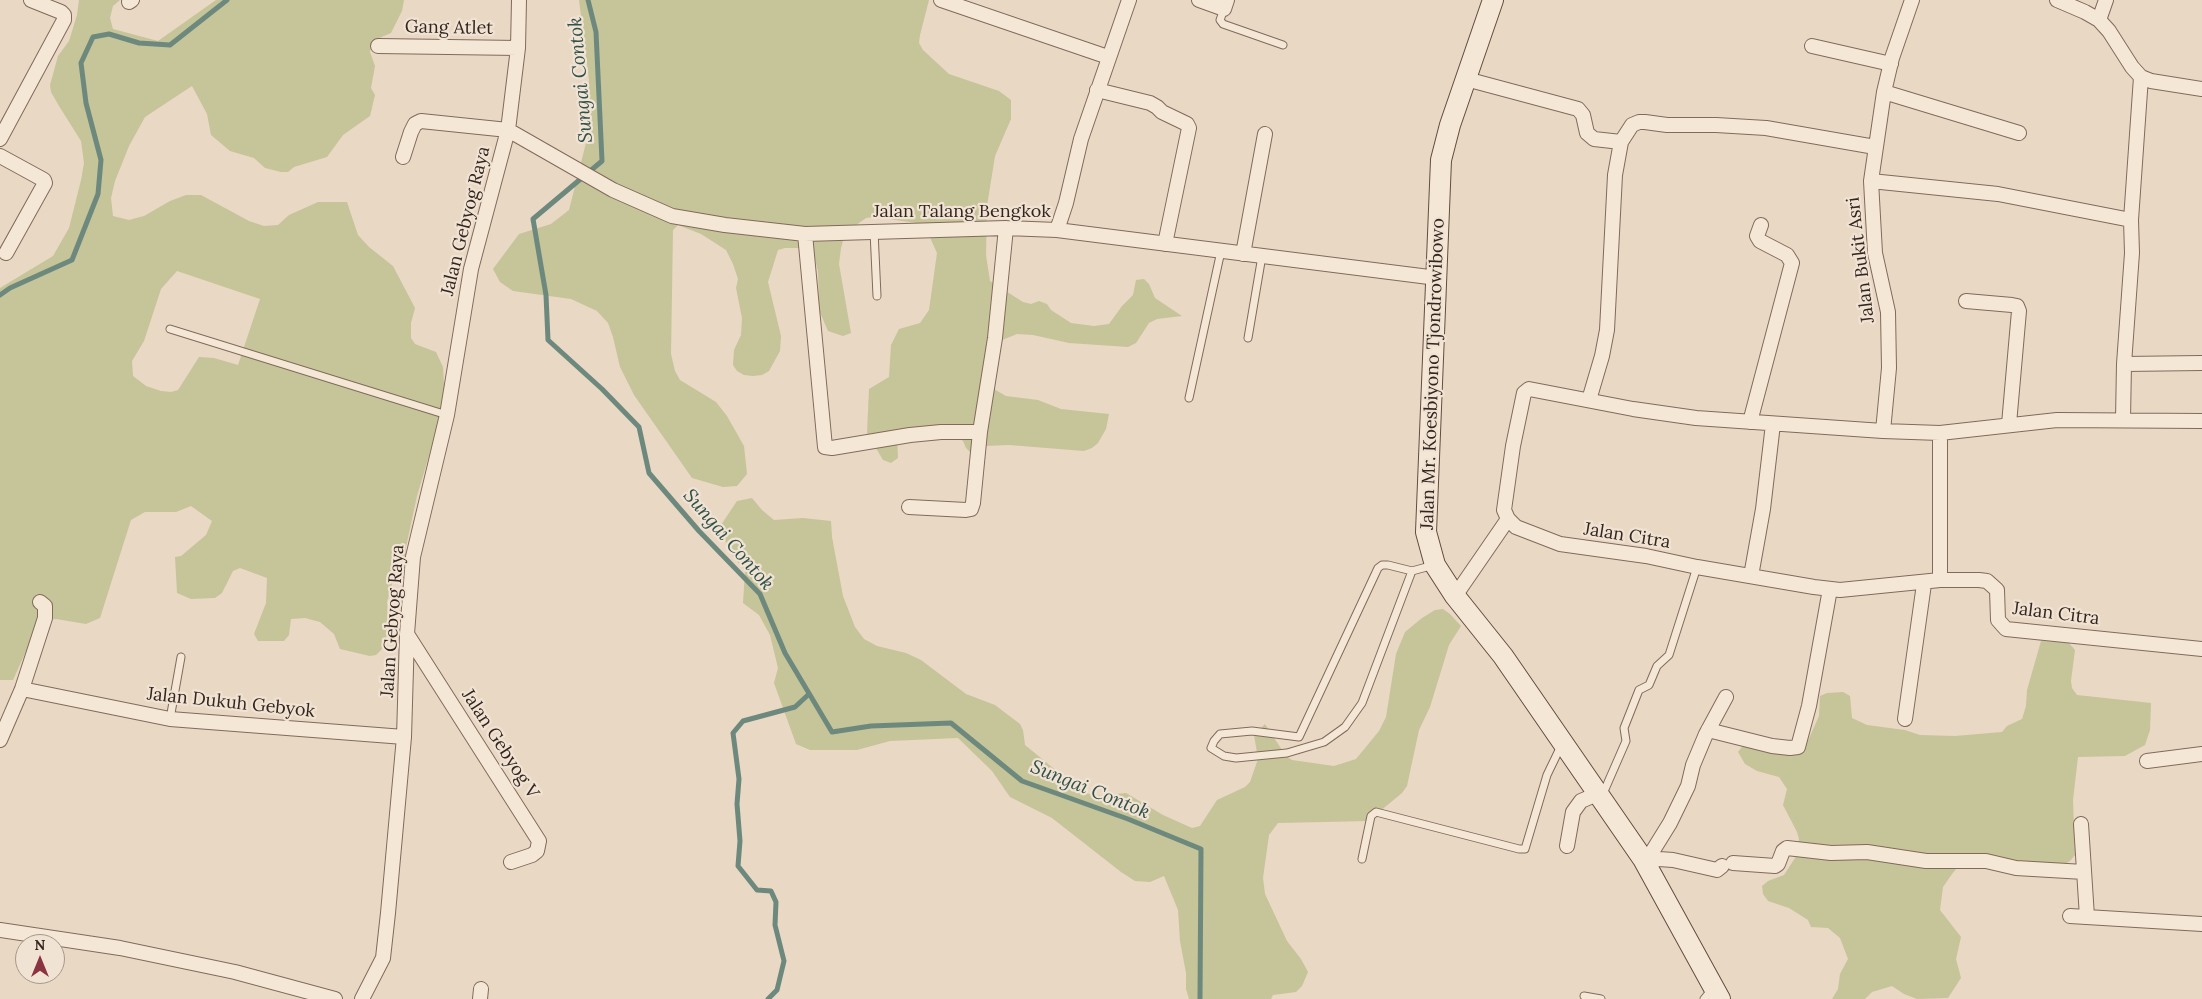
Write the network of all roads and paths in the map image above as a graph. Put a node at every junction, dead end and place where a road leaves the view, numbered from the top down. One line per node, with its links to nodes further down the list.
1 (31, 0): 26 (street)
2 (519, 0): 15 (street, Jalan Gebyog Raya)
3 (941, 0): 16 (street)
4 (1129, 0): 16 (street)
5 (1199, 0): 10 (street)
6 (1493, 0): 19 (main road, Jalan Mr. Koesbiyono Tjondrowibowo)
7 (1912, 0): 17 (street, Jalan Bukit Asri)
8 (2057, 0): 11 (street)
9 (2106, 0): 11 (street)
10 (1225, 5): 12 (lane)
11 (2098, 20): 18 (street)
12 (1283, 44)
13 (378, 46): 15 (street, Gang Atlet)
14 (1812, 46): 17 (street)
15 (518, 48): 23 (street, Jalan Gebyog Raya)
16 (1108, 57): 21 (street)
17 (1891, 64): 22 (street, Jalan Bukit Asri)
18 (2141, 78): 20 (street); 32 (street)
19 (1466, 79): 27 (street); 43 (main road, Jalan Mr. Koesbiyono Tjondrowibowo)
20 (2202, 89)
21 (1097, 90): 35 (street); 38 (street)
22 (1884, 92): 24 (street); 28 (street, Jalan Bukit Asri)
23 (508, 130): 30 (street); 37 (street, Jalan Talang Bengkok); 52 (street, Jalan Gebyog Raya)
24 (2019, 133)
25 (1265, 134): 41 (street)
26 (0, 139)
27 (1622, 142): 28 (street); 51 (street)
28 (1875, 147): 31 (street, Jalan Bukit Asri)
29 (0, 156): 40 (street)
30 (403, 157)
31 (1871, 181): 32 (street); 58 (street, Jalan Bukit Asri)
32 (2132, 220): 48 (street)
33 (1761, 225): 55 (street)
34 (1006, 228): 35 (street, Jalan Talang Bengkok); 36 (street, Jalan Talang Bengkok); 59 (street)
35 (1057, 230): 38 (street, Jalan Talang Bengkok)
36 (874, 231): 37 (street, Jalan Talang Bengkok); 44 (lane)
37 (805, 234): 59 (street)
38 (1165, 244): 39 (street, Jalan Talang Bengkok)
39 (1221, 251): 41 (street, Jalan Talang Bengkok); 50 (lane)
40 (6, 253)
41 (1243, 254): 42 (street, Jalan Talang Bengkok)
42 (1262, 256): 43 (street, Jalan Talang Bengkok); 47 (lane)
43 (1437, 278): 63 (main road, Jalan Mr. Koesbiyono Tjondrowibowo)
44 (877, 296)
45 (1966, 301): 57 (street)
46 (170, 329): 52 (lane)
47 (1248, 338)
48 (2124, 364): 49 (street); 53 (street)
49 (2202, 364)
50 (1189, 398)
51 (1589, 400): 55 (street); 62 (street)
52 (447, 415): 72 (street, Jalan Gebyog Raya)
53 (2123, 420): 54 (street); 57 (street)
54 (2202, 421)
55 (1750, 422): 56 (street)
56 (1773, 424): 58 (street); 66 (street)
57 (2009, 424): 60 (street)
58 (1883, 431): 60 (street)
59 (980, 432): 61 (street)
60 (1940, 433): 67 (street)
61 (910, 507)
62 (1508, 519): 64 (street, Jalan Citra); 70 (street)
63 (1435, 565): 65 (lane); 70 (main road, Jalan Mr. Koesbiyono Tjondrowibowo)
64 (1697, 567): 66 (street, Jalan Citra); 87 (lane)
65 (1412, 570): 80 (lane); 84 (lane)
66 (1751, 576): 69 (street, Jalan Citra)
67 (1940, 580): 68 (street, Jalan Citra); 73 (street, Jalan Citra)
68 (1924, 584): 69 (street, Jalan Citra); 78 (street)
69 (1830, 589): 79 (street)
70 (1455, 596): 83 (main road, Jalan Mr. Koesbiyono Tjondrowibowo)
71 (40, 602): 75 (street)
72 (407, 634): 81 (street, Jalan Gebyog Raya); 92 (street, Jalan Gebyog V)
73 (2202, 649)
74 (181, 657): 77 (lane)
75 (22, 689): 77 (street, Jalan Dukuh Gebyok); 82 (street)
76 (1726, 697): 79 (street)
77 (170, 719): 81 (street, Jalan Dukuh Gebyok)
78 (1905, 719)
79 (1708, 730): 91 (street)
80 (1299, 736): 84 (lane); 84 (lane)
81 (404, 737): 101 (street, Jalan Gebyog Raya)
82 (0, 740)
83 (1562, 744): 87 (main road, Jalan Mr. Koesbiyono Tjondrowibowo); 90 (lane)
84 (1298, 750)
85 (2202, 754): 86 (street)
86 (2148, 761)
87 (1599, 796): 89 (street); 91 (main road, Jalan Mr. Koesbiyono Tjondrowibowo)
88 (2081, 824): 93 (street)
89 (1567, 846)
90 (1362, 858)
91 (1644, 861): 93 (street); 98 (main road, Jalan Mr. Koesbiyono Tjondrowibowo)
92 (511, 862)
93 (2084, 872): 95 (street)
94 (2070, 916): 95 (street)
95 (2088, 918): 96 (street)
96 (2202, 924)
97 (0, 930): 100 (street)
98 (1713, 995)
99 (1584, 996): 102 (lane)
100 (335, 999)
101 (362, 999)
102 (1600, 999)

